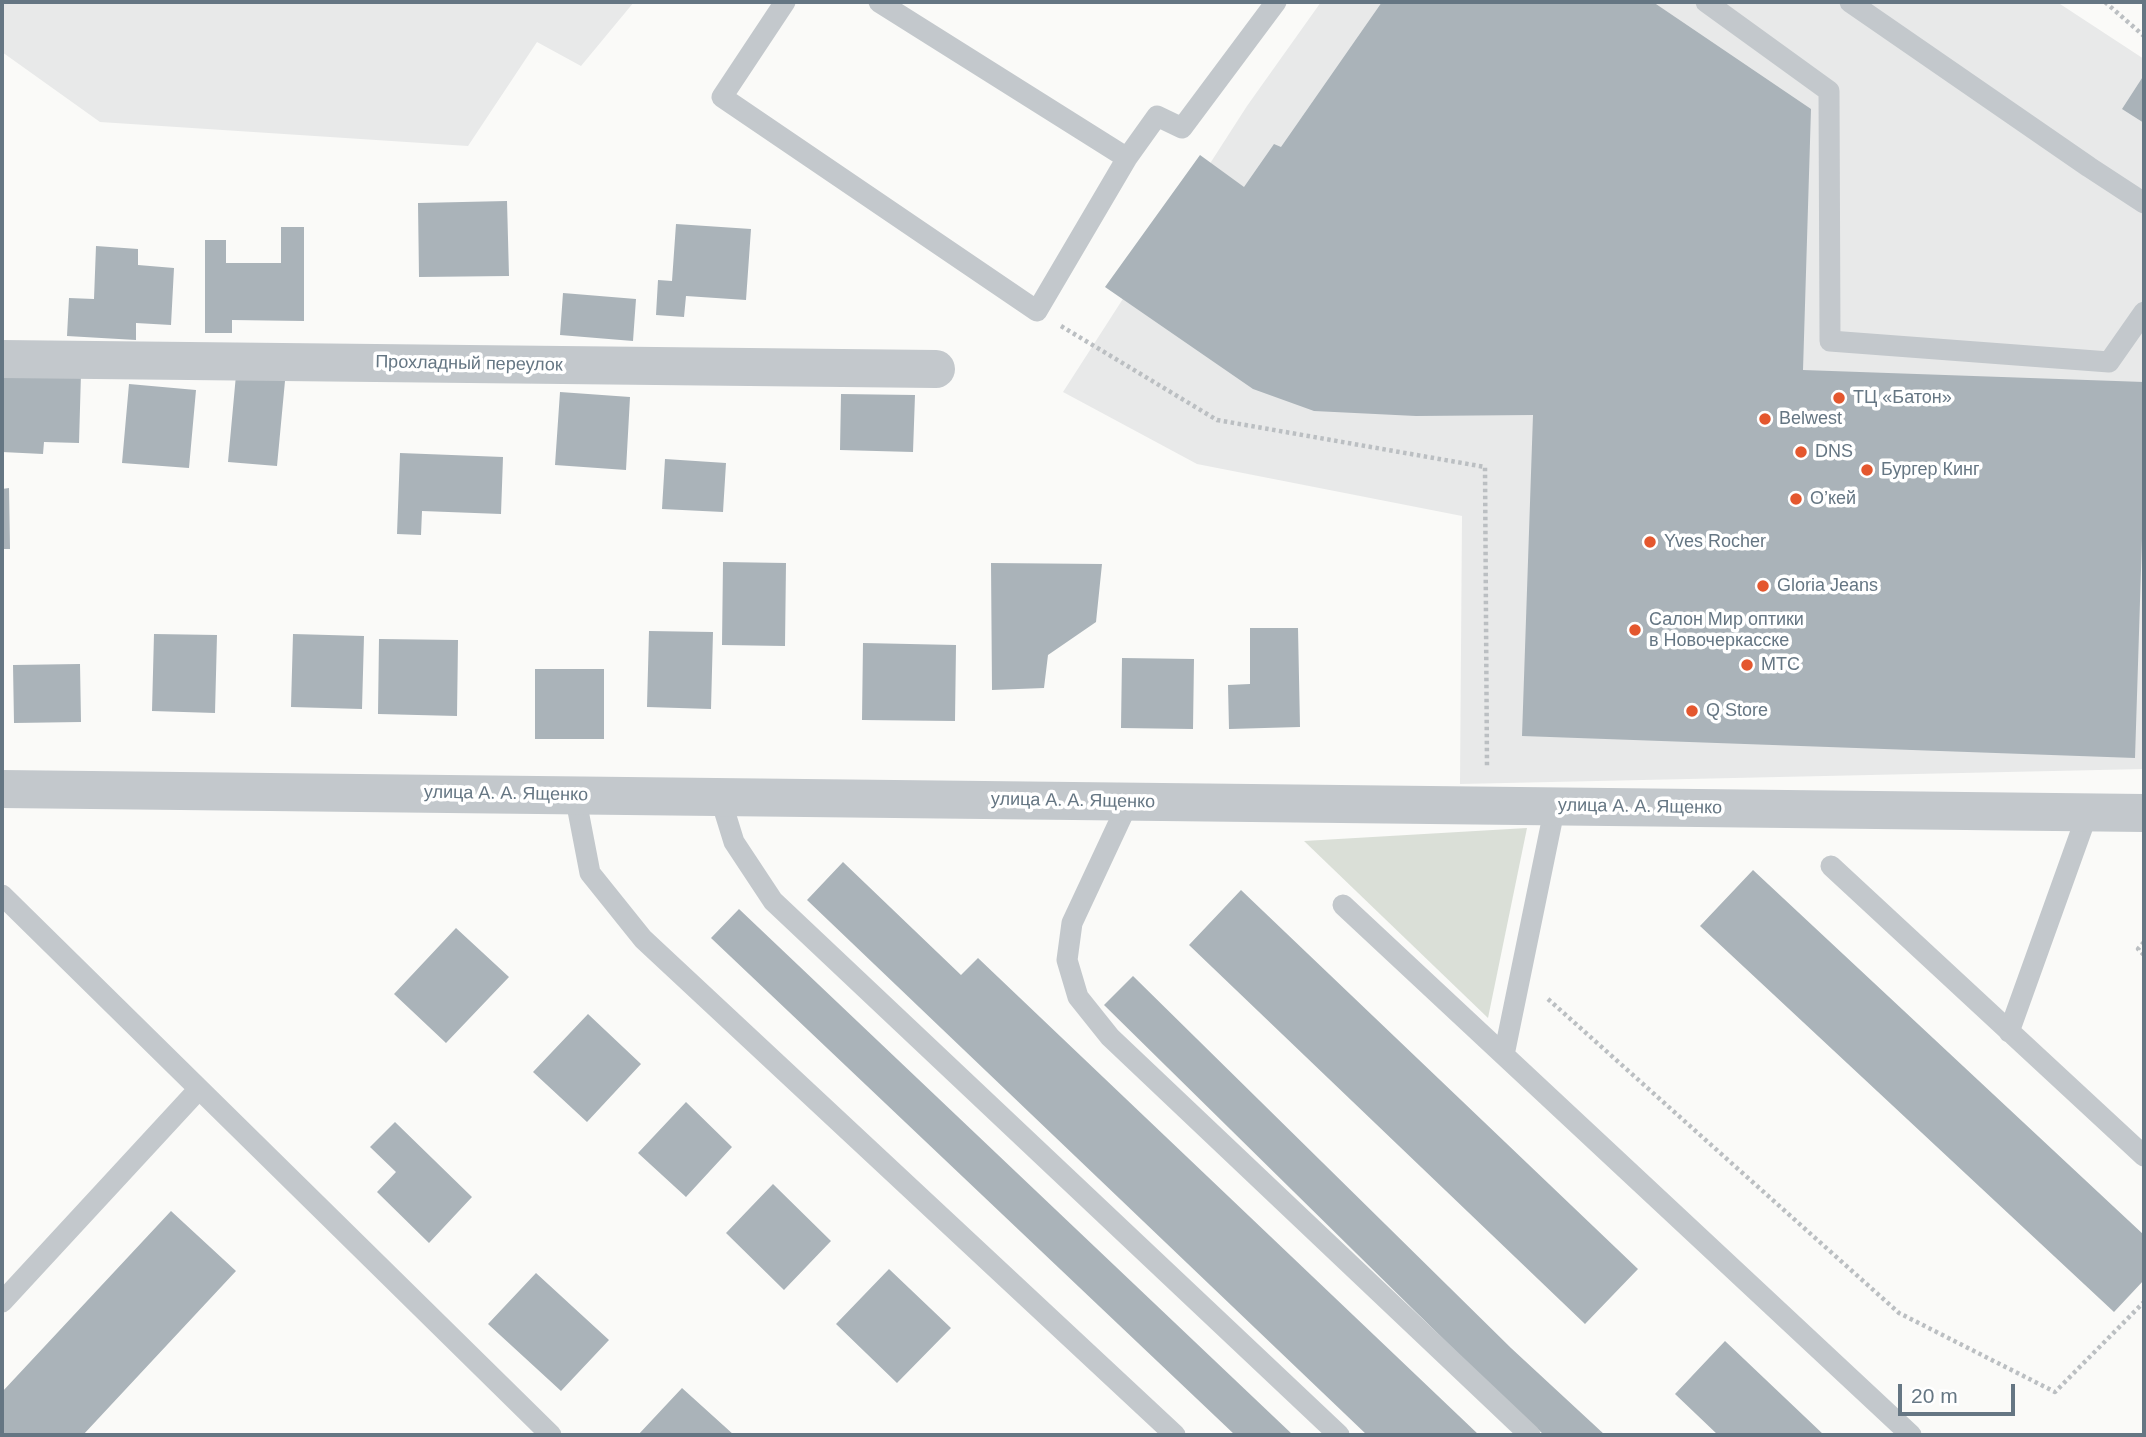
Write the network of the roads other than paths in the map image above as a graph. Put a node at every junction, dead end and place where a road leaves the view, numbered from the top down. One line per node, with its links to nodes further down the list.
1 (785, 2): 6 (lane)
2 (879, 2): 6 (lane)
3 (1276, 2): 6 (lane)
4 (1706, 2): 8 (lane)
5 (1850, 2): 7 (lane)
6 (1127, 158)
7 (2144, 203)
8 (2144, 312)
9 (2, 359): 10 (street, Прохладный переулок)
10 (936, 369)
11 (2, 789): 12 (street, улица А. А. Ященко)
12 (575, 795): 13 (street, улица А. А. Ященко); 27 (lane)
13 (720, 797): 14 (street, улица А. А. Ященко); 28 (lane)
14 (1129, 801): 15 (street, улица А. А. Ященко); 29 (lane)
15 (1555, 806): 16 (street, улица А. А. Ященко); 22 (lane)
16 (2088, 812): 17 (street, улица А. А. Ященко); 21 (lane)
17 (2144, 813)
18 (1831, 866): 21 (lane)
19 (4, 902): 23 (lane)
20 (1343, 905): 22 (lane)
21 (2009, 1032): 24 (lane)
22 (1504, 1055): 30 (lane)
23 (198, 1090): 25 (lane); 26 (lane)
24 (2144, 1156)
25 (2, 1302)
26 (551, 1435)
27 (1175, 1435)
28 (1339, 1435)
29 (1530, 1435)
30 (1911, 1435)

